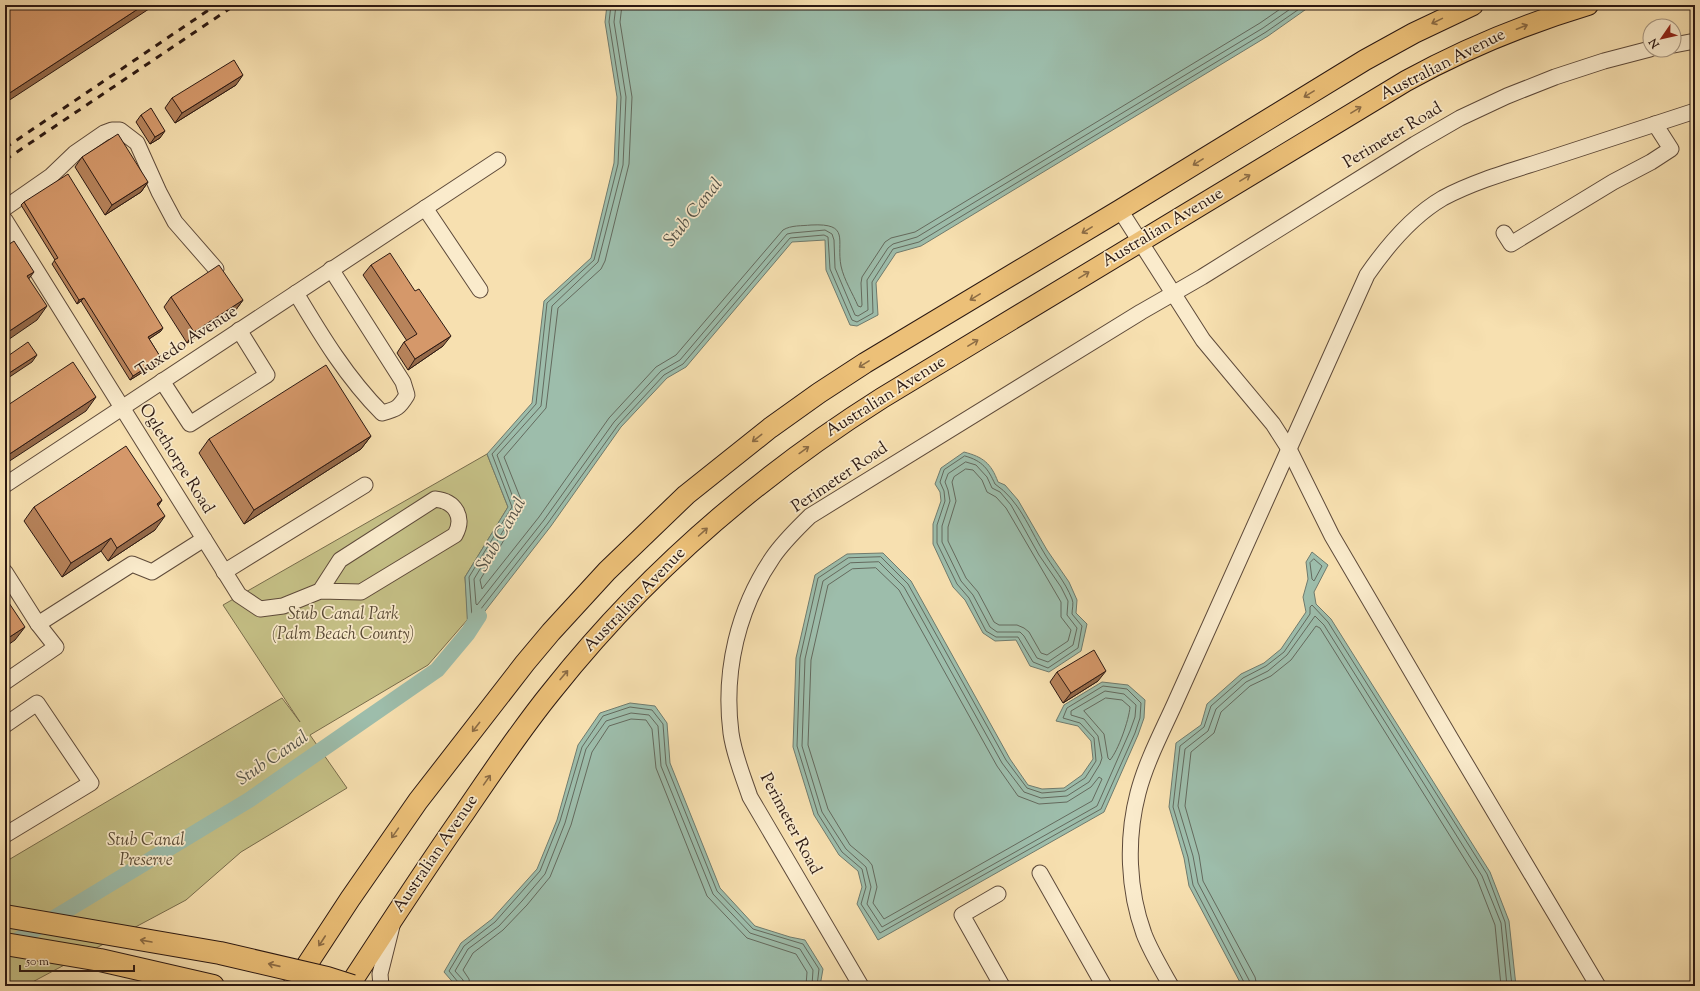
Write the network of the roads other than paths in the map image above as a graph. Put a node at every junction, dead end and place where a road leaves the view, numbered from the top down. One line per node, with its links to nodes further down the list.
1 (1473, 5): 11 (main road, one-way to 11)
2 (1588, 5): 15 (main road, Australian Avenue, one-way to 2)
3 (1695, 41): 4 (street)
4 (1682, 43)
5 (1642, 51): 20 (street, Perimeter Road)
6 (1695, 111): 7 (street)
7 (1656, 124): 13 (street); 24 (street)
8 (498, 160): 10 (street, Tuxedo Avenue)
9 (5, 208): 16 (street)
10 (424, 208): 17 (street, Tuxedo Avenue); 18 (street)
11 (1120, 210): 15 (street); 41 (main road, one-way to 41)
12 (5, 220): 14 (street, Oglethorpe Road)
13 (1504, 233)
14 (10, 241): 23 (street, Oglethorpe Road)
15 (1140, 242): 20 (street); 38 (main road, Australian Avenue, one-way to 15)
16 (216, 269)
17 (331, 269): 19 (street, Tuxedo Avenue); 19 (street)
18 (480, 290)
19 (296, 293): 21 (street, Tuxedo Avenue)
20 (1174, 293): 24 (street); 45 (street, Perimeter Road)
21 (239, 330): 22 (street, Tuxedo Avenue); 22 (street)
22 (162, 381): 23 (street, Tuxedo Avenue)
23 (122, 408): 25 (street, Tuxedo Avenue); 27 (street, Oglethorpe Road)
24 (1289, 449): 48 (street); 49 (street)
25 (5, 485)
26 (365, 485): 29 (street)
27 (204, 540): 29 (street, Oglethorpe Road); 31 (street)
28 (5, 572): 31 (street)
29 (224, 572): 30 (street, Oglethorpe Road)
30 (320, 591): 30 (street)
31 (38, 624): 32 (street)
32 (5, 682)
33 (5, 725): 34 (street)
34 (5, 835)
35 (1040, 873): 47 (street)
36 (998, 894): 46 (street)
37 (5, 916): 43 (highway, one-way to 37, bridge)
38 (394, 916): 42 (main road, Australian Avenue); 44 (street)
39 (5, 944): 40 (highway)
40 (212, 986)
41 (293, 986)
42 (348, 986)
43 (352, 986)
44 (380, 986)
45 (861, 986)
46 (1002, 986)
47 (1104, 986)
48 (1171, 986)
49 (1598, 986)

